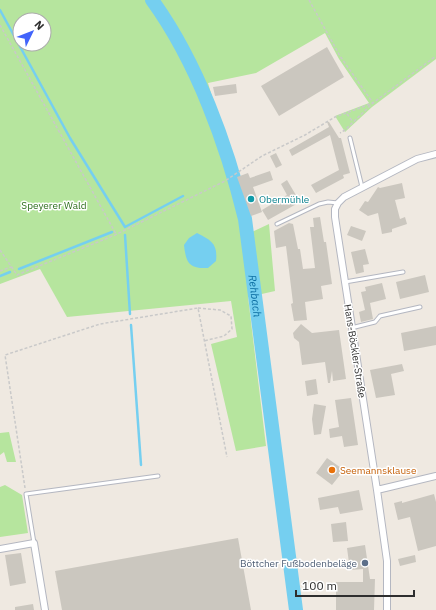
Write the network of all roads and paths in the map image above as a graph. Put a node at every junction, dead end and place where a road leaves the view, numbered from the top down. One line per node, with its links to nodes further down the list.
1 (309, 0): 4 (path)
2 (0, 25): 13 (path)
3 (436, 56): 4 (path)
4 (372, 103): 5 (path); 6 (path)
5 (347, 113): 6 (path); 13 (path)
6 (353, 122): 7 (path)
7 (340, 133)
8 (350, 138): 10 (lane)
9 (436, 154): 10 (street)
10 (362, 187): 11 (street)
11 (338, 203): 12 (lane); 18 (street, Hans-Böckler-Straße)
12 (277, 224)
13 (116, 234): 15 (path)
14 (0, 250): 15 (path)
15 (12, 267): 16 (path)
16 (0, 271)
17 (403, 272): 18 (lane)
18 (345, 282): 21 (street, Hans-Böckler-Straße)
19 (420, 307): 21 (lane)
20 (198, 308): 22 (path); 22 (path); 27 (path)
21 (351, 328): 26 (street, Hans-Böckler-Straße)
22 (204, 341): 23 (path)
23 (227, 457)
24 (158, 476): 27 (lane)
25 (436, 476): 26 (street)
26 (377, 490): 31 (street, Hans-Böckler-Straße)
27 (26, 494): 28 (lane)
28 (34, 543): 29 (street); 30 (street)
29 (0, 549)
30 (45, 610)
31 (387, 610)

